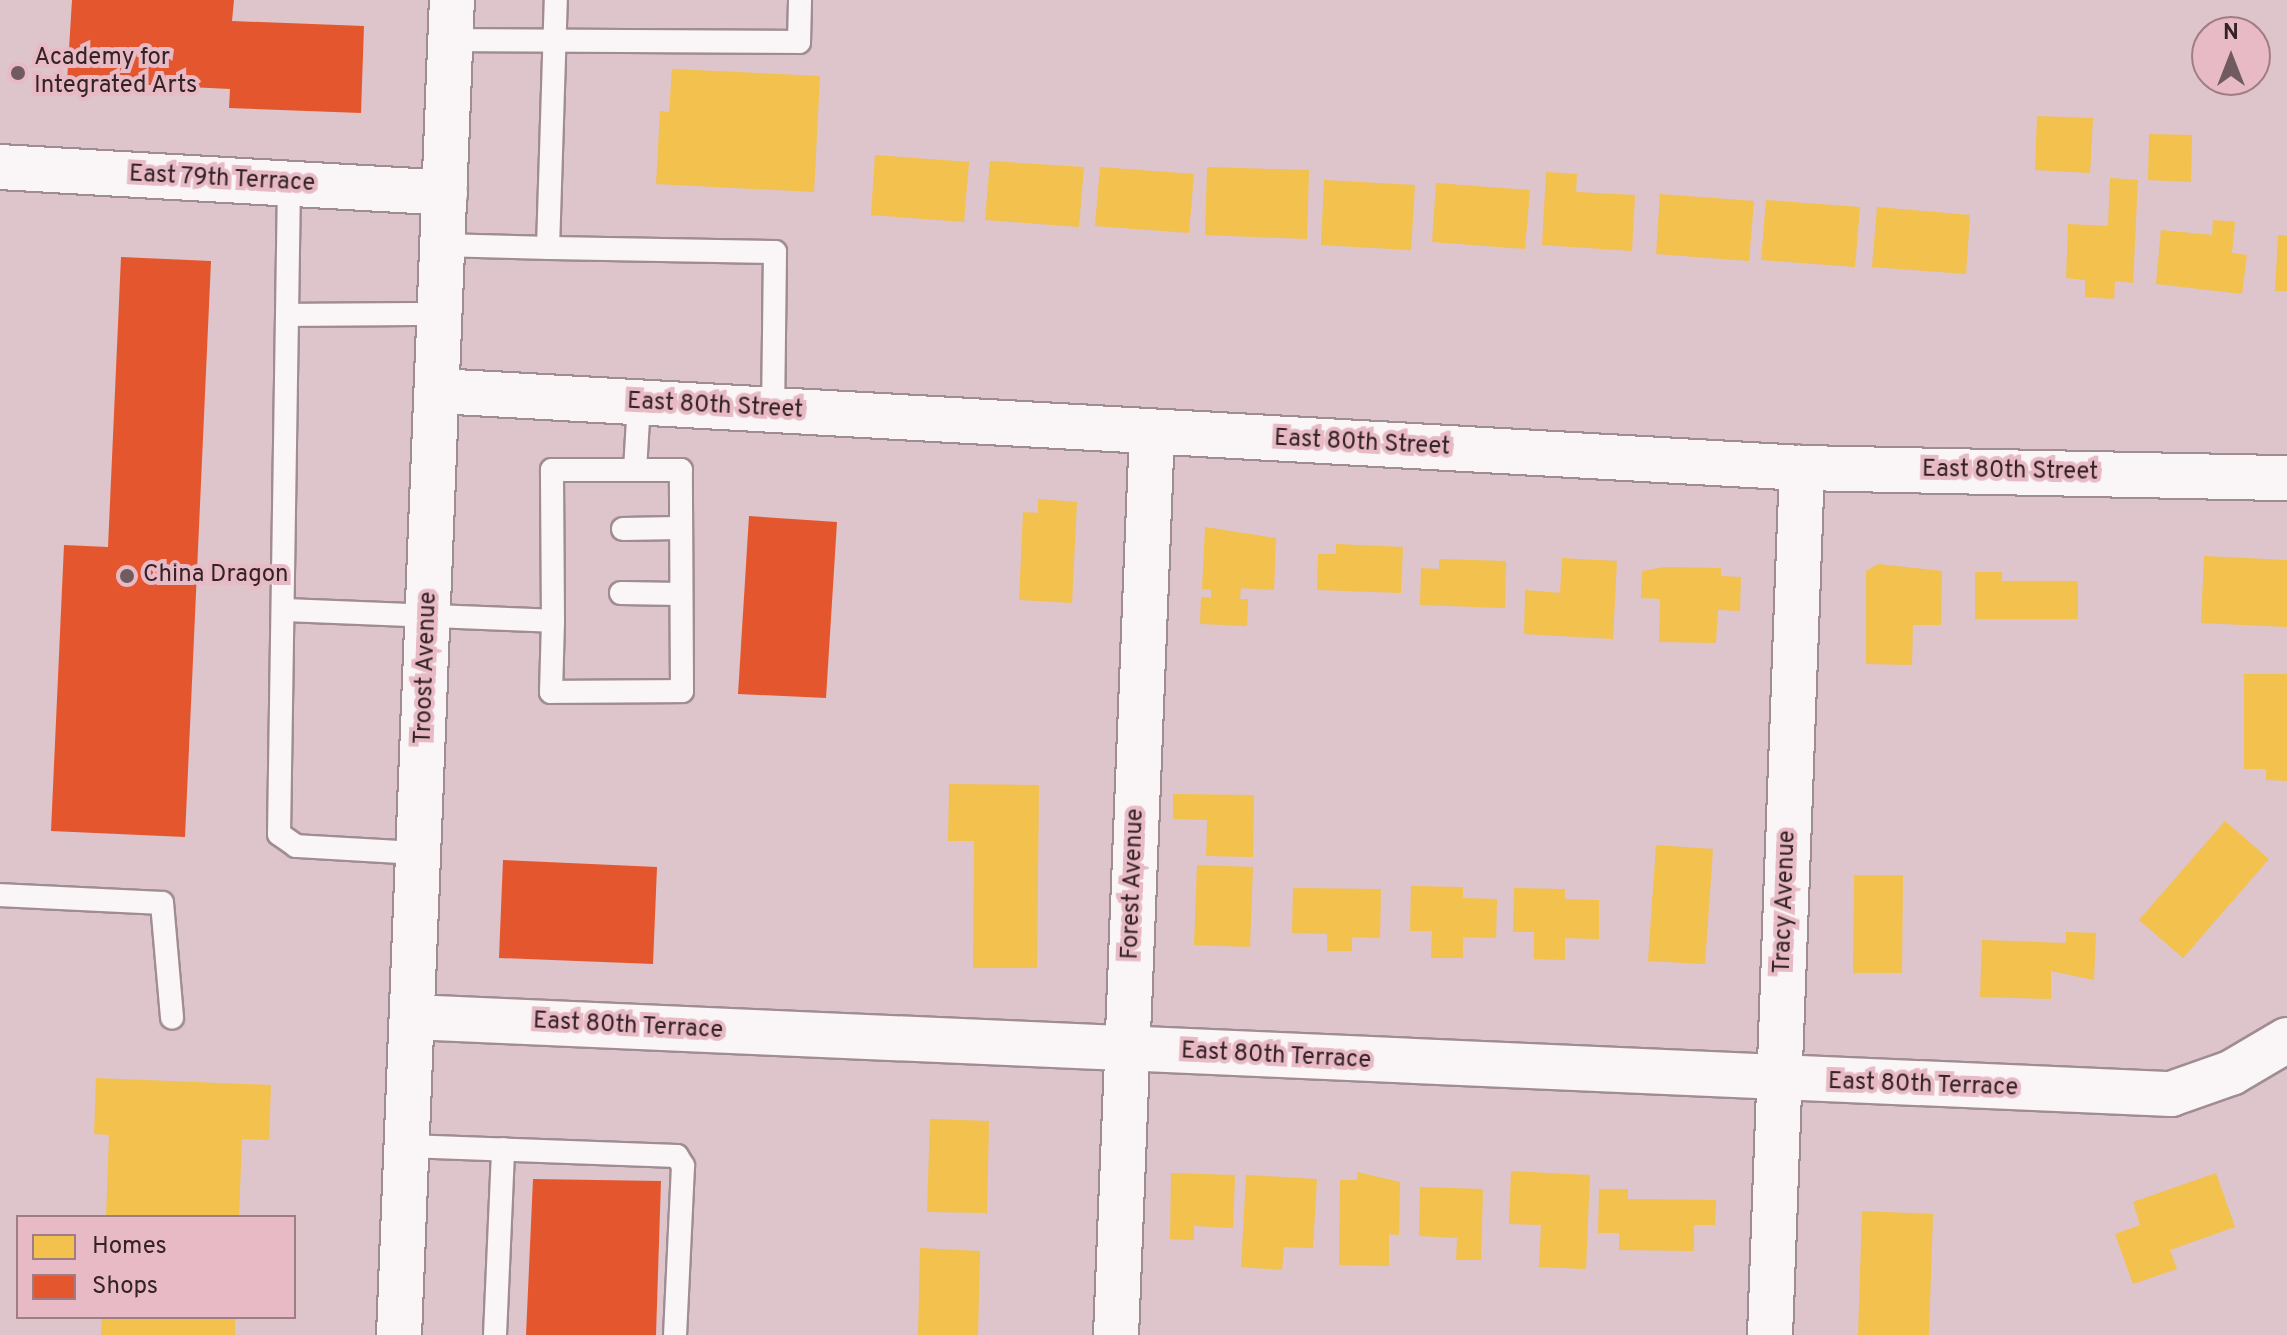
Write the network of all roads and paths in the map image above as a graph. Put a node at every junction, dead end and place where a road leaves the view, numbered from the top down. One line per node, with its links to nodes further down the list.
1 (556, 0): 4 (lane)
2 (800, 0): 4 (lane)
3 (452, 20): 4 (lane); 7 (street, Troost Avenue)
4 (554, 43): 9 (lane)
5 (0, 167): 6 (street, East 79th Terrace)
6 (289, 184): 7 (street, East 79th Terrace); 11 (lane)
7 (445, 193): 8 (street, Troost Avenue)
8 (443, 245): 9 (lane); 10 (street, Troost Avenue)
9 (548, 248): 14 (lane)
10 (441, 314): 11 (lane); 12 (street, Troost Avenue)
11 (288, 315): 23 (lane)
12 (438, 391): 13 (street, East 80th Street); 24 (street, Troost Avenue)
13 (639, 402): 14 (street, East 80th Street); 17 (lane)
14 (773, 411): 15 (street, East 80th Street)
15 (1152, 432): 16 (street, East 80th Street); 31 (street, Forest Avenue)
16 (1802, 468): 18 (street, East 80th Street); 32 (street, Tracy Avenue)
17 (635, 470): 19 (lane); 25 (lane)
18 (2287, 478)
19 (679, 528): 20 (lane); 22 (lane)
20 (623, 529)
21 (621, 593): 22 (lane)
22 (680, 594): 25 (lane)
23 (284, 610): 24 (lane); 26 (lane)
24 (429, 616): 25 (lane); 26 (street, Troost Avenue)
25 (553, 621)
26 (419, 853): 28 (street, Troost Avenue)
27 (0, 895): 29 (lane)
28 (412, 1017): 31 (street, East 80th Terrace); 33 (street, Troost Avenue)
29 (172, 1018)
30 (2287, 1040): 32 (street, East 80th Terrace)
31 (1128, 1050): 32 (street, East 80th Terrace); 38 (street, Forest Avenue)
32 (1780, 1081): 39 (street, Tracy Avenue)
33 (407, 1146): 34 (lane); 35 (street, Troost Avenue)
34 (503, 1149): 36 (lane); 37 (lane)
35 (399, 1335)
36 (495, 1335)
37 (675, 1335)
38 (1116, 1335)
39 (1770, 1335)

